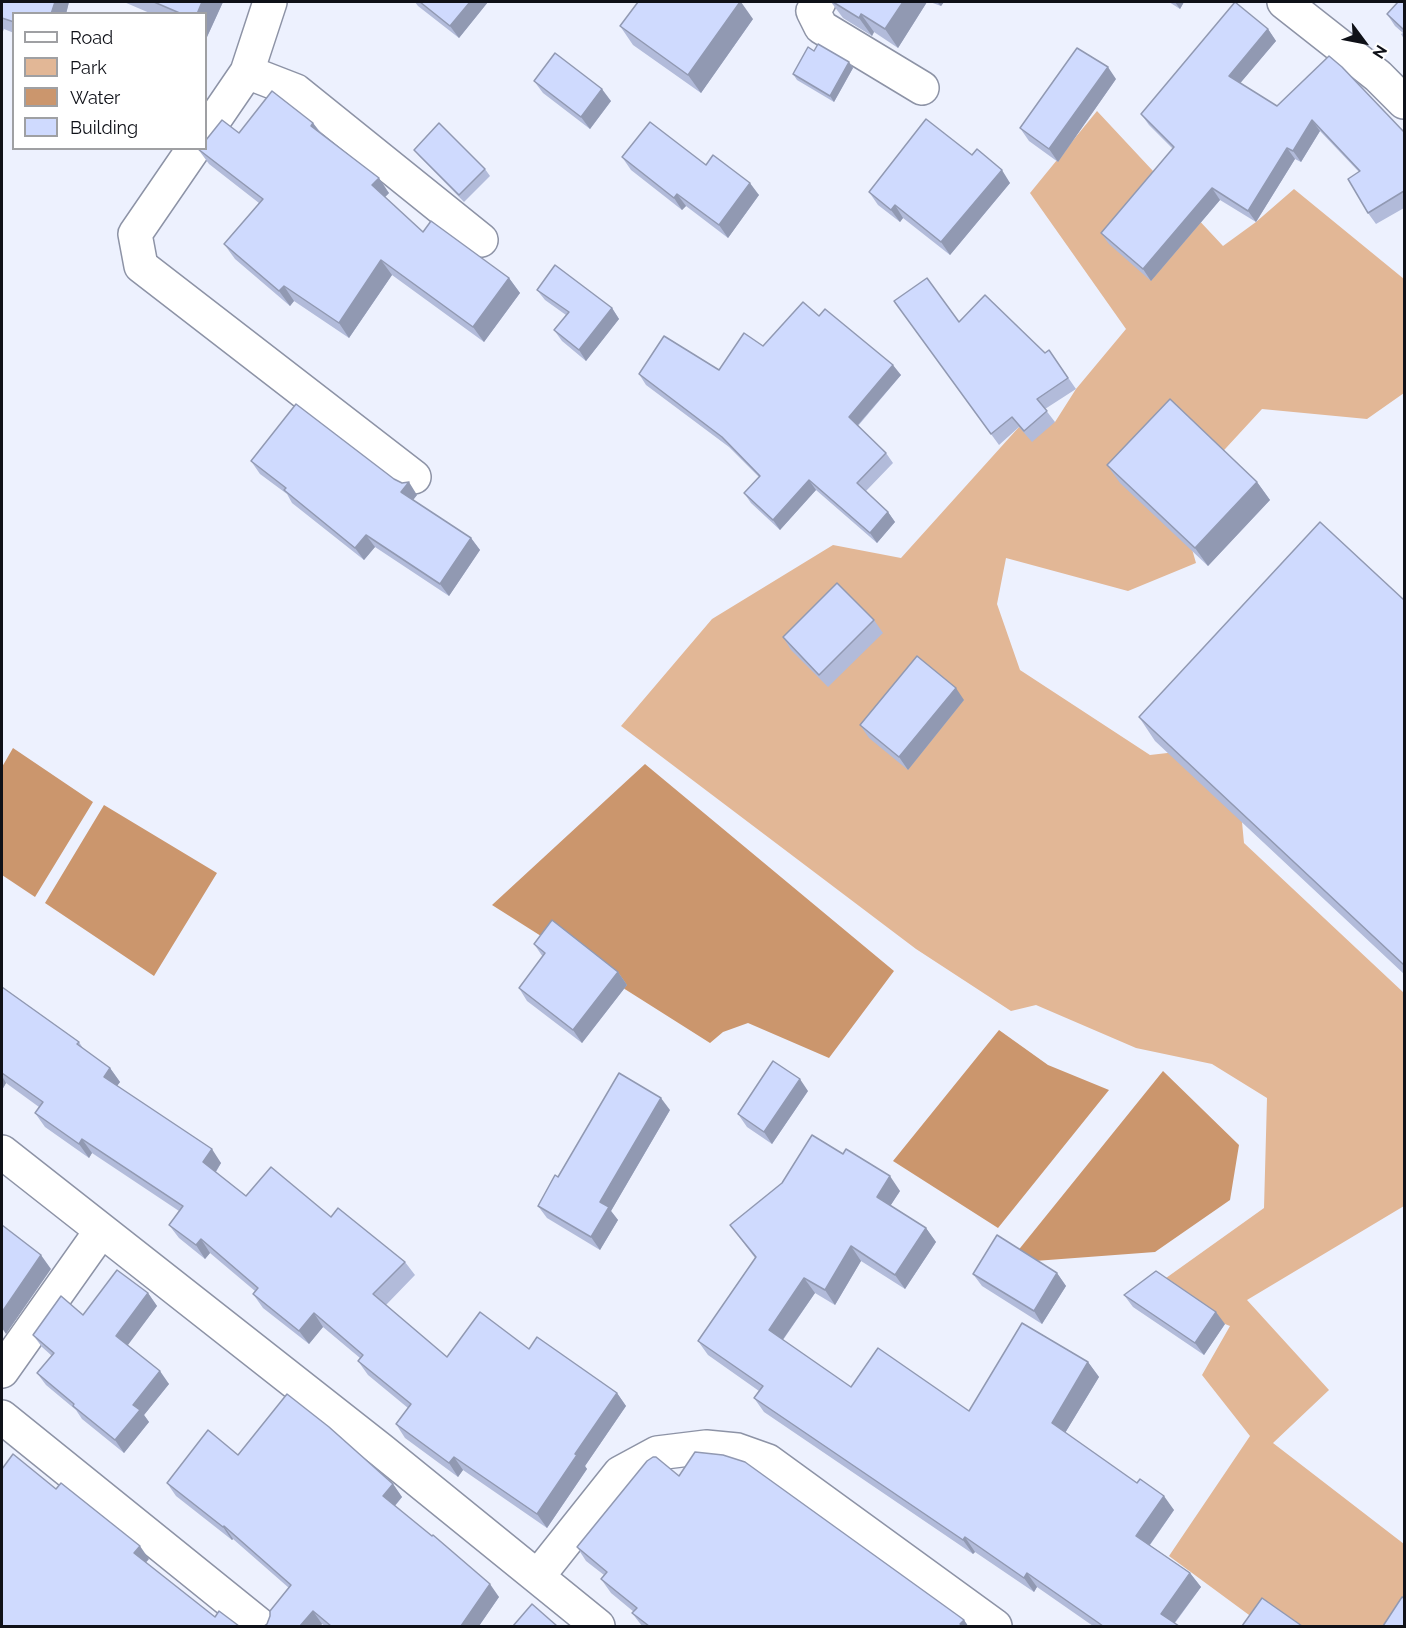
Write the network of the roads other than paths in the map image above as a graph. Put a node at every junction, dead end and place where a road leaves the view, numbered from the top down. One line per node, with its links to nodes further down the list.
1 (270, 2): 4 (street)
2 (819, 2): 5 (street)
3 (1284, 2): 6 (street)
4 (247, 72): 7 (street); 9 (street)
5 (921, 88)
6 (1404, 102)
7 (207, 131)
8 (193, 150): 10 (street)
9 (481, 240)
10 (414, 477)
11 (2, 1152): 12 (street)
12 (101, 1231): 13 (street); 15 (street)
13 (2, 1371)
14 (2, 1417): 16 (street)
15 (538, 1576): 17 (street); 18 (street)
16 (261, 1626)
17 (598, 1626)
18 (995, 1626)

